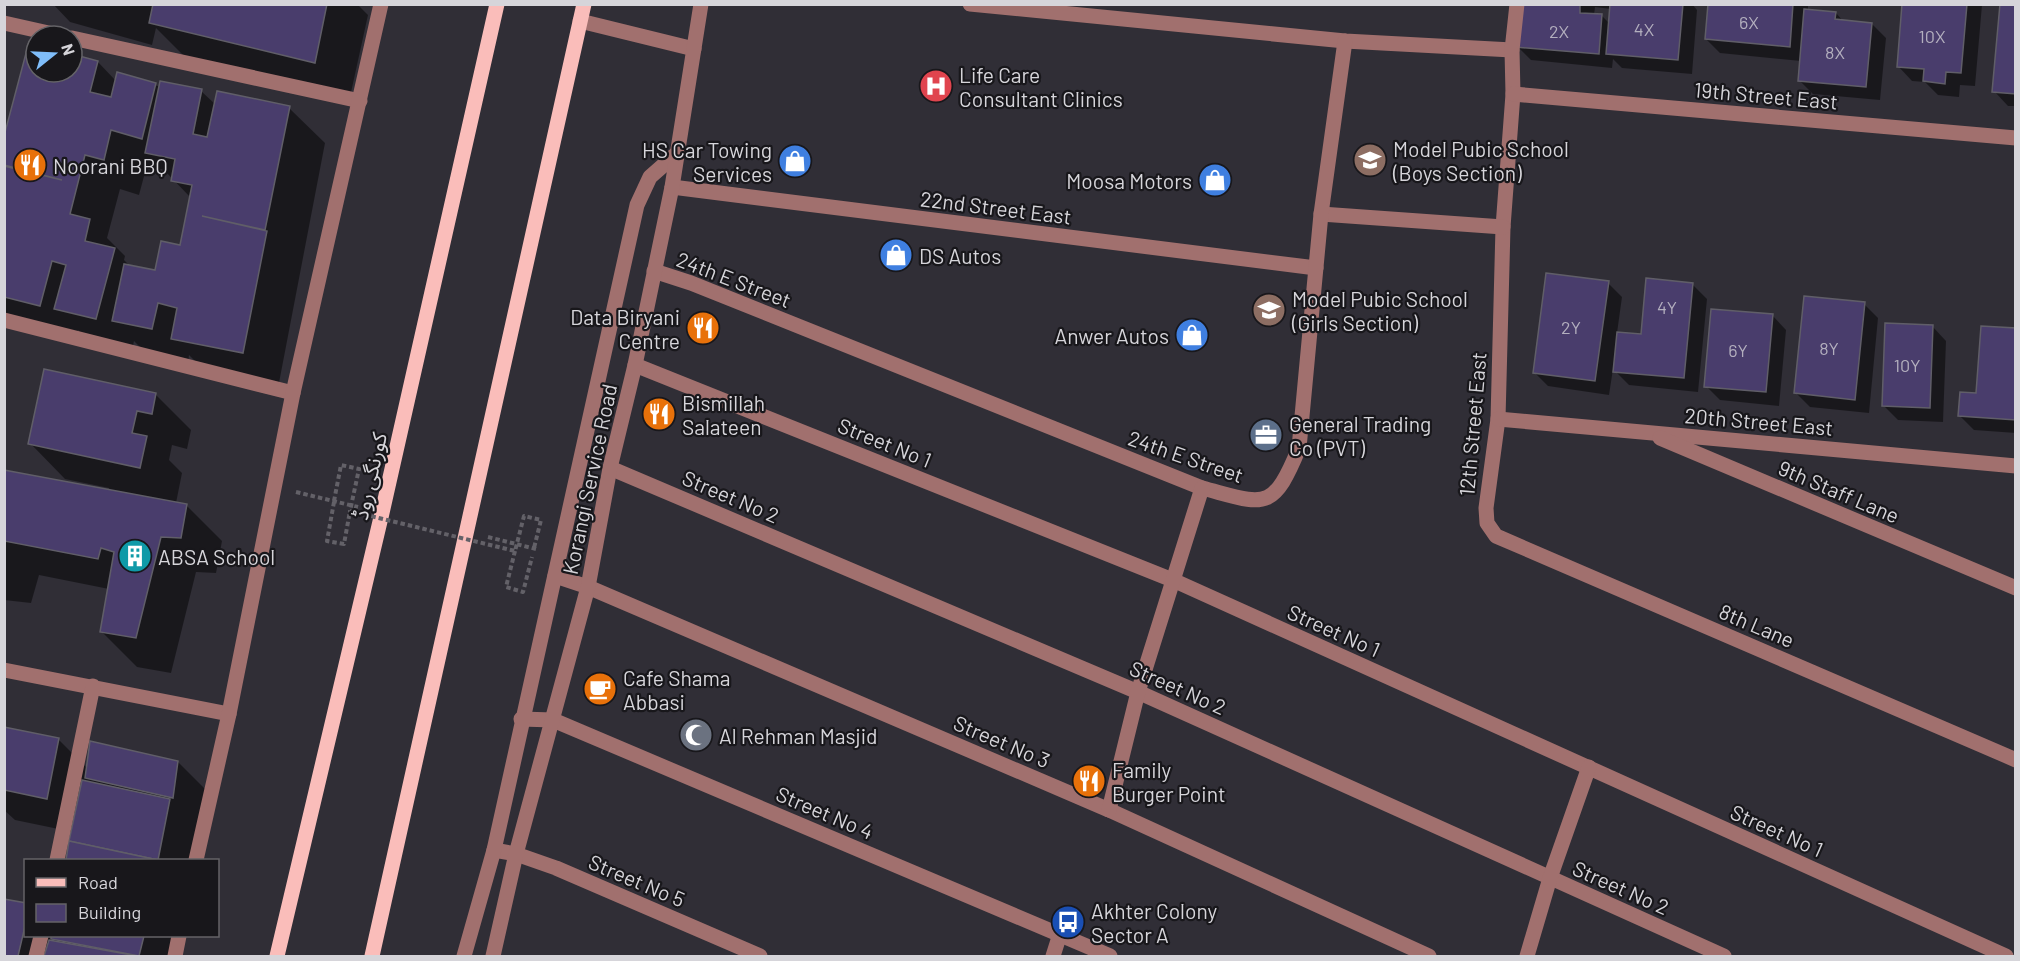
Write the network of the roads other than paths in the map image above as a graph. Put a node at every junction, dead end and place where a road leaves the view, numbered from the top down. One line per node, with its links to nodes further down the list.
1 (381, 4): 15 (street)
2 (497, 4): 55 (main road, کورنگی روڈ)
3 (584, 4): 7 (main road)
4 (701, 4): 12 (street, Korangi Service Road)
5 (970, 4): 11 (street)
6 (1517, 4): 13 (street, 12th Street East)
7 (580, 21): 12 (street); 56 (main road)
8 (4, 23): 9 (street)
9 (24, 27)
10 (84, 41): 15 (street)
11 (1345, 41): 13 (street); 19 (street, 24th E Street)
12 (694, 49): 17 (street, Korangi Service Road)
13 (1512, 50): 14 (street, 12th Street East)
14 (1513, 94): 16 (street, 19th Street East); 20 (street, 12th Street East)
15 (360, 101): 25 (street)
16 (2016, 138)
17 (675, 155): 18 (street, Korangi Service Road); 32 (street)
18 (672, 186): 21 (street, 22nd Street East); 22 (street, Korangi Service Road)
19 (1321, 214): 20 (street); 21 (street, 24th E Street)
20 (1503, 227): 26 (street, 12th Street East)
21 (1316, 268): 30 (street, 24th E Street)
22 (654, 271): 24 (street, Korangi Service Road); 30 (street, 24th E Street)
23 (4, 320): 25 (street)
24 (635, 365): 29 (street, Korangi Service Road); 33 (street, Street No 1)
25 (293, 393): 39 (street)
26 (1498, 419): 27 (street, 20th Street East); 31 (street, 12th Street East)
27 (1646, 432): 28 (street, 20th Street East); 35 (street, 9th Staff Lane)
28 (2016, 466)
29 (610, 468): 34 (street, Korangi Service Road); 38 (street, Street No 2)
30 (1202, 488): 33 (street)
31 (1487, 523): 42 (street, 8th Lane)
32 (555, 576): 34 (street, Street No 3); 40 (street)
33 (1175, 581): 38 (street); 43 (street, Street No 1)
34 (588, 587): 41 (street, Korangi Service Road); 44 (street, Street No 3)
35 (2016, 588)
36 (4, 670): 37 (street)
37 (93, 687): 39 (street); 47 (street)
38 (1138, 692): 44 (street); 49 (street, Street No 2)
39 (229, 714): 48 (street)
40 (521, 718): 41 (street, Street No 4); 45 (street)
41 (553, 720): 46 (street, Korangi Service Road); 50 (street, Street No 4)
42 (2016, 760)
43 (1588, 767): 49 (street); 65 (street, Street No 1)
44 (1109, 810): 62 (street, Street No 3)
45 (494, 850): 46 (street, Street No 5); 57 (street)
46 (516, 854): 58 (street, Korangi Service Road); 59 (street, Street No 5)
47 (57, 859)
48 (196, 859)
49 (1550, 878): 63 (street); 64 (street, Street No 2)
50 (1060, 934): 60 (street); 61 (street, Street No 4)
51 (41, 937): 53 (street)
52 (179, 937): 54 (street)
53 (36, 957)
54 (175, 957)
55 (277, 957)
56 (372, 957)
57 (464, 957)
58 (493, 957)
59 (760, 957)
60 (1053, 957)
61 (1110, 957)
62 (1429, 957)
63 (1527, 957)
64 (1724, 957)
65 (2006, 957)

